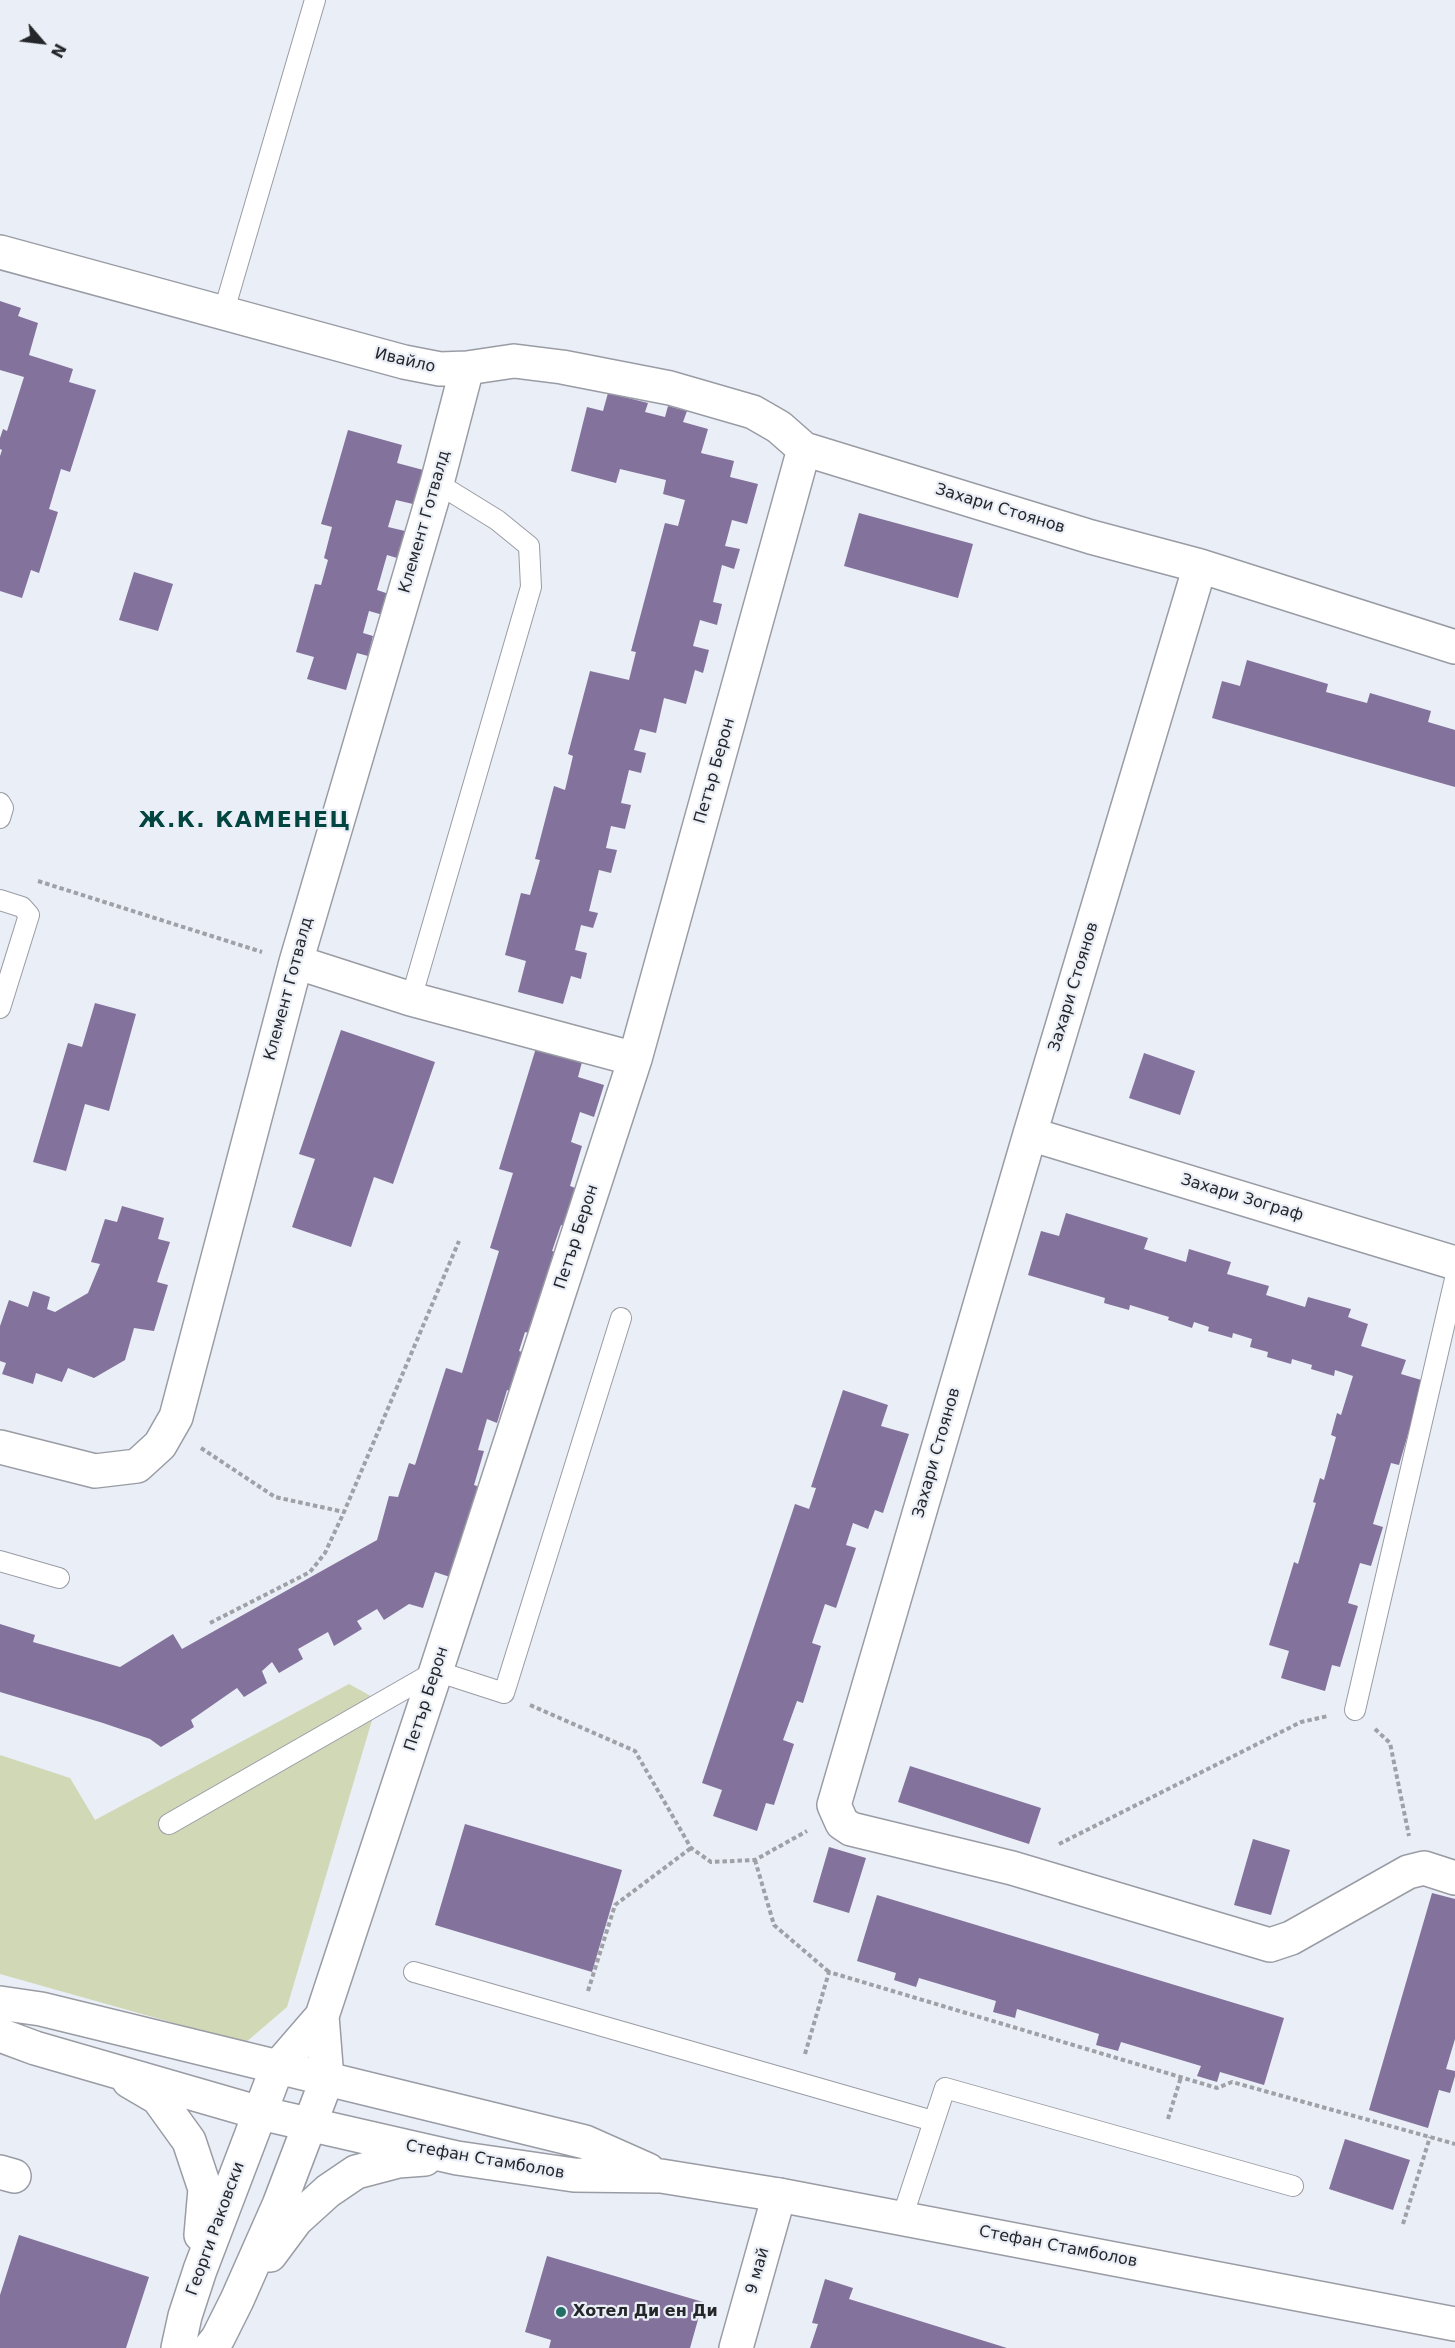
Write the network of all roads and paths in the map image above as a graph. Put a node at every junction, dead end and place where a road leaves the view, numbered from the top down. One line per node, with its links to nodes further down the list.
1 (315, 0): 3 (lane)
2 (0, 252): 3 (street, Ивайло)
3 (223, 314): 4 (street, Ивайло)
4 (467, 368): 5 (street, Ивайло); 6 (street, Клемент Готвалд)
5 (804, 449): 7 (street, Захари Стоянов); 16 (street, Петър Берон)
6 (436, 483): 13 (street, Клемент Готвалд); 14 (lane)
7 (1200, 566): 8 (street); 17 (street, Захари Стоянов)
8 (1455, 647)
9 (0, 803): 10 (lane)
10 (0, 818)
11 (34, 879): 13 (path)
12 (0, 900): 15 (lane)
13 (296, 962): 14 (street); 22 (street, Клемент Готвалд)
14 (411, 999): 16 (street)
15 (0, 1008)
16 (635, 1059): 28 (street, Петър Берон)
17 (1030, 1134): 19 (street, Захари Зограф); 31 (street, Захари Стоянов)
18 (459, 1241): 24 (path)
19 (1455, 1263)
20 (1455, 1279): 30 (lane)
21 (621, 1318): 29 (lane)
22 (170, 1428): 23 (street, Клемент Готвалд); 24 (path)
23 (0, 1447)
24 (344, 1512): 27 (path)
25 (0, 1561): 26 (lane)
26 (59, 1578)
27 (210, 1623)
28 (436, 1671): 29 (lane); 32 (lane); 41 (street, Петър Берон)
29 (504, 1694): 33 (path)
30 (1355, 1710): 35 (path); 36 (path)
31 (835, 1809): 34 (path); 35 (street)
32 (168, 1824)
33 (691, 1848): 34 (path); 42 (path)
34 (755, 1860): 39 (path)
35 (1012, 1868): 36 (street)
36 (1416, 1869): 37 (street)
37 (1455, 1878)
38 (414, 1972): 42 (lane)
39 (830, 1972): 46 (path); 48 (path)
40 (0, 2003): 45 (street)
41 (322, 2016): 45 (street, Петър Берон); 47 (street, Петър Берон)
42 (580, 2020): 48 (lane)
43 (0, 2035): 44 (street)
44 (107, 2068): 49 (street); 61 (street)
45 (277, 2068): 47 (street, Стефан Стамболов); 49 (street, Георги Раковски)
46 (1181, 2077): 52 (path); 54 (path)
47 (327, 2079): 51 (street); 56 (street, Стефан Стамболов)
48 (797, 2082): 50 (lane)
49 (260, 2113): 51 (street, Стефан Стамболов); 61 (street, Георги Раковски)
50 (933, 2121): 54 (lane); 59 (lane)
51 (311, 2125): 55 (street, Стефан Стамболов); 62 (street)
52 (1430, 2137): 53 (path); 60 (path)
53 (1455, 2144)
54 (1159, 2148): 57 (lane)
55 (457, 2158): 56 (street, Стефан Стамболов); 62 (street)
56 (661, 2176): 58 (street, Стефан Стамболов)
57 (1293, 2186)
58 (779, 2195): 59 (street, Стефан Стамболов); 66 (street, 9 май)
59 (902, 2218): 63 (street, Стефан Стамболов)
60 (1403, 2224)
61 (200, 2270): 64 (street, Георги Раковски)
62 (237, 2300): 65 (street)
63 (1455, 2324)
64 (178, 2348)
65 (210, 2348)
66 (736, 2348)

